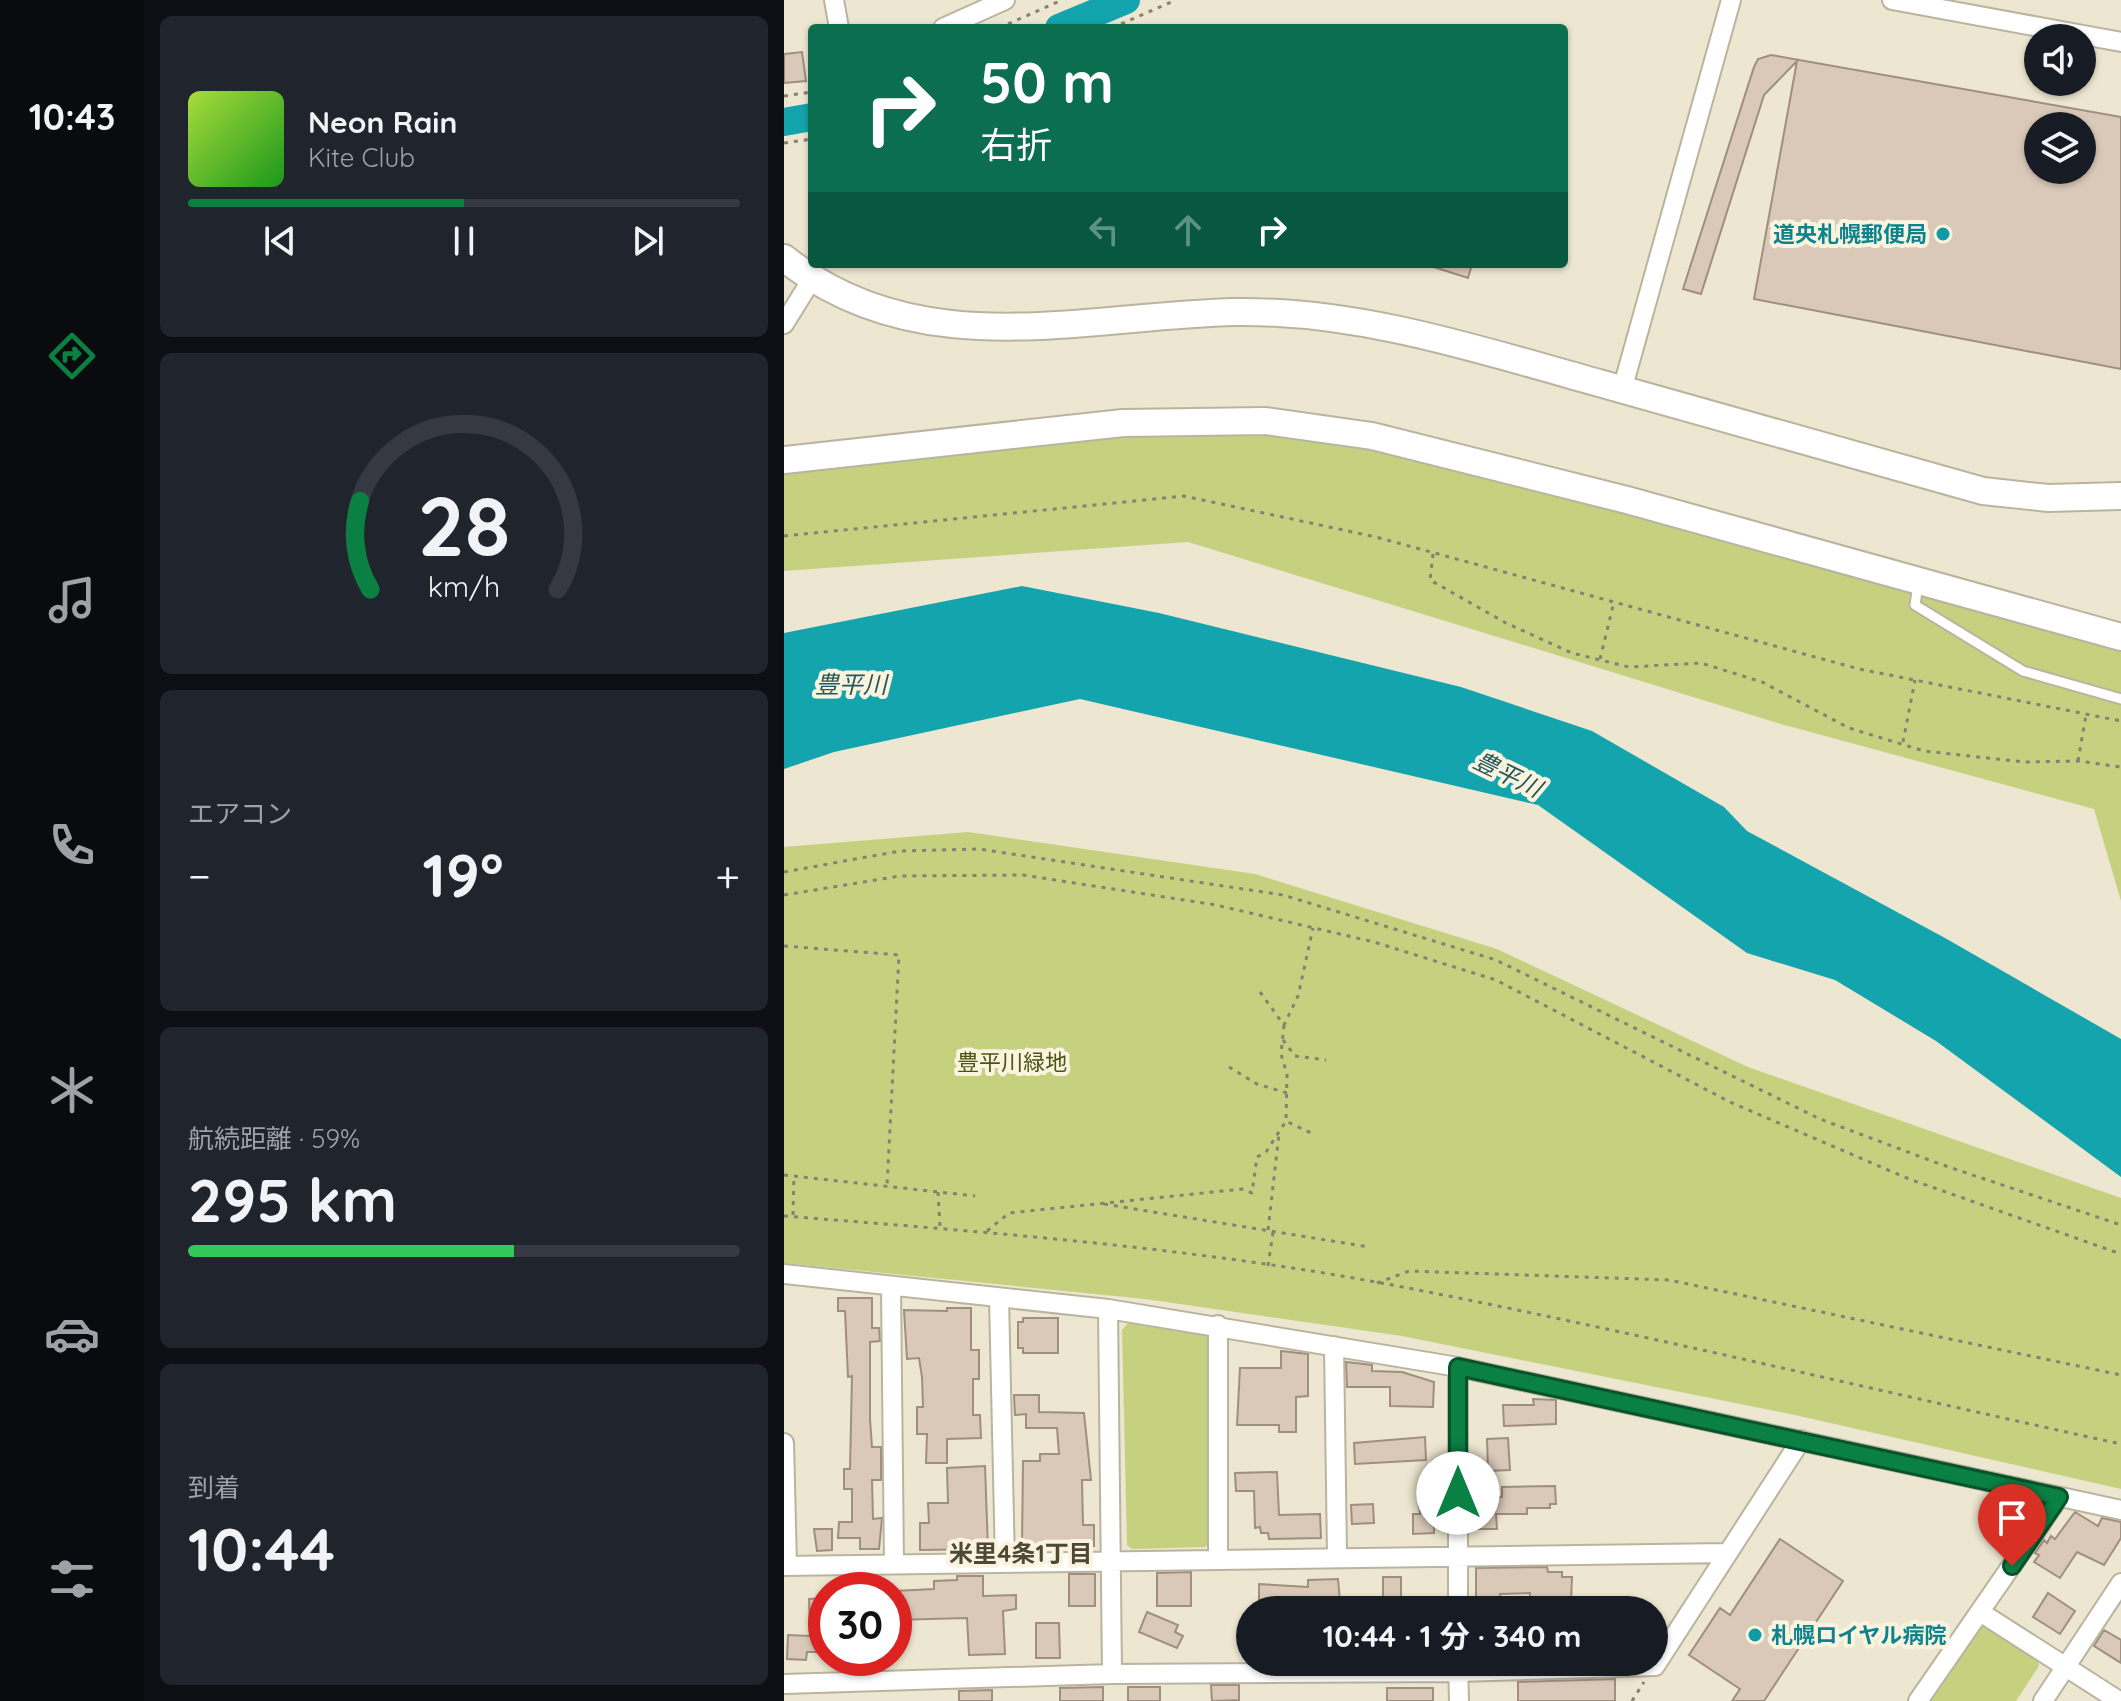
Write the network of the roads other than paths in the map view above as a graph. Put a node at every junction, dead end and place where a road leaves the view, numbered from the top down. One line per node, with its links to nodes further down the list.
1 (834, 0): 6 (street)
2 (1005, 0): 7 (street)
3 (1731, 0): 12 (street)
4 (1892, 0): 5 (street)
5 (1956, 6): 8 (street)
6 (838, 24)
7 (952, 24)
8 (2121, 42)
9 (784, 258): 10 (street)
10 (812, 279): 11 (street); 12 (street)
11 (784, 324)
12 (1622, 390): 14 (street)
13 (784, 460): 15 (street)
14 (2121, 496)
15 (1918, 578): 16 (street); 17 (lane)
16 (2121, 637)
17 (2121, 699)
18 (784, 1274): 19 (street)
19 (891, 1288): 20 (street); 35 (street)
20 (999, 1298): 21 (street); 34 (street)
21 (1108, 1309): 22 (street); 33 (street)
22 (1218, 1325): 23 (street); 32 (street)
23 (1334, 1346): 24 (street); 31 (street)
24 (1458, 1367): 25 (street); 30 (street)
25 (1801, 1440): 27 (street); 29 (street)
26 (784, 1443): 36 (street)
27 (2059, 1497): 28 (street); 39 (street)
28 (2121, 1510)
29 (1728, 1553): 30 (street); 40 (street)
30 (1458, 1555): 31 (street); 38 (street)
31 (1337, 1556): 32 (street)
32 (1218, 1558): 33 (street)
33 (1112, 1561): 34 (street); 43 (street)
34 (1005, 1563): 35 (street)
35 (894, 1564): 36 (street)
36 (786, 1566)
37 (2121, 1583): 41 (street)
38 (1458, 1596)
39 (1980, 1612): 41 (street); 47 (street)
40 (1668, 1646)
41 (2066, 1666): 48 (street); 49 (street)
42 (1236, 1671): 43 (street)
43 (1112, 1674): 45 (street)
44 (1458, 1676): 46 (street)
45 (784, 1684)
46 (1459, 1701)
47 (1918, 1701)
48 (2043, 1701)
49 (2119, 1701)

